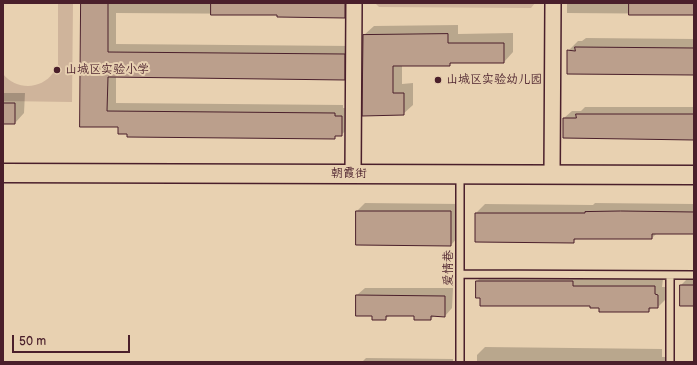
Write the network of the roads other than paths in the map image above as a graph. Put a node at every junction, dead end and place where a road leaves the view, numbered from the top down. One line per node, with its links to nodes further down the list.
1 (354, 3): 4 (street)
2 (553, 3): 6 (street)
3 (3, 173): 4 (street, 朝霞街)
4 (353, 174): 5 (street, 朝霞街)
5 (460, 174): 6 (street, 朝霞街); 8 (lane, 爱情巷)
6 (552, 174): 7 (street, 朝霞街)
7 (694, 175)
8 (460, 274): 9 (lane); 11 (lane, 爱情巷)
9 (670, 275): 10 (lane); 12 (lane)
10 (694, 275)
11 (460, 362)
12 (670, 362)

